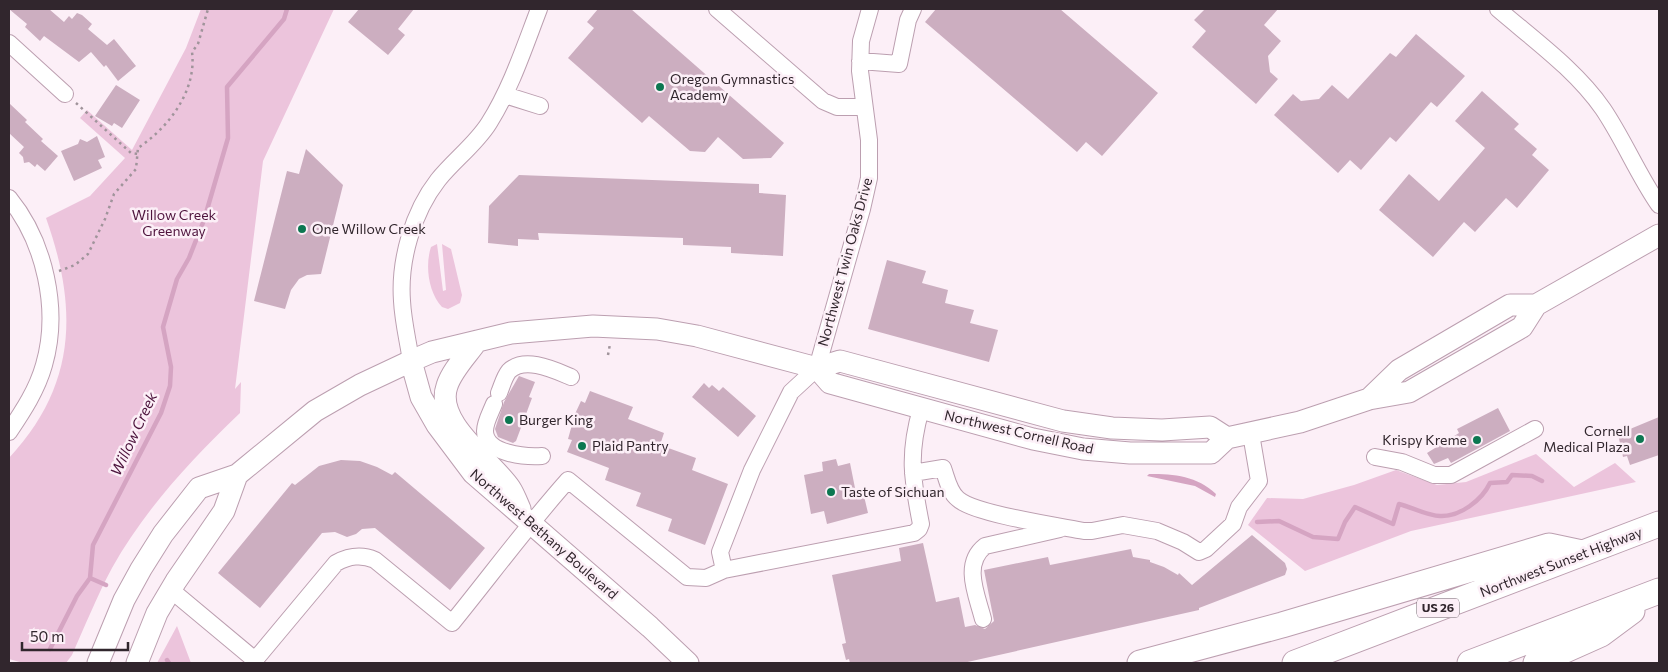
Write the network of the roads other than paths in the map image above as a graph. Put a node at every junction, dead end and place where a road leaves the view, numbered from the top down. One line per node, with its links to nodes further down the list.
1 (539, 9): 9 (street)
2 (717, 9): 11 (street)
3 (870, 9): 7 (street, Northwest Twin Oaks Drive)
4 (913, 9): 7 (street)
5 (1498, 9): 13 (street)
6 (9, 43): 8 (street)
7 (860, 60): 11 (street, Northwest Twin Oaks Drive)
8 (65, 94)
9 (505, 95): 10 (street); 16 (street)
10 (540, 106)
11 (864, 107): 17 (street, Northwest Twin Oaks Drive)
12 (9, 198): 21 (street)
13 (1659, 205)
14 (1659, 234): 22 (main road, Northwest Cornell Road)
15 (477, 341): 16 (main road, Northwest Cornell Road); 17 (main road, Northwest Cornell Road); 28 (main road)
16 (411, 361): 27 (main road, Northwest Cornell Road); 28 (main road, Northwest Bethany Boulevard)
17 (817, 368): 19 (main road, Northwest Cornell Road); 23 (main road, Northwest Cornell Road); 32 (street)
18 (570, 377): 24 (street)
19 (921, 409): 23 (main road, Northwest Cornell Road); 26 (street)
20 (1535, 429): 25 (street)
21 (9, 432)
22 (1251, 434): 23 (main road, Northwest Cornell Road); 30 (street)
23 (1227, 438)
24 (542, 456)
25 (1375, 457)
26 (913, 473): 30 (street); 32 (street)
27 (237, 475): 33 (main road); 36 (main road, Northwest Cornell Road)
28 (528, 522): 32 (street); 33 (street); 38 (main road, Northwest Bethany Boulevard)
29 (1659, 524): 31 (highway, Northwest Sunset Highway / US 26)
30 (1067, 528): 35 (street)
31 (1582, 553): 39 (highway); 40 (highway, Northwest Sunset Highway / US 26)
32 (724, 570)
33 (170, 590): 37 (main road)
34 (1659, 592): 41 (highway); 42 (highway)
35 (983, 619)
36 (98, 663)
37 (137, 663)
38 (688, 663)
39 (1140, 663)
40 (1294, 663)
41 (1470, 663)
42 (1536, 663)

